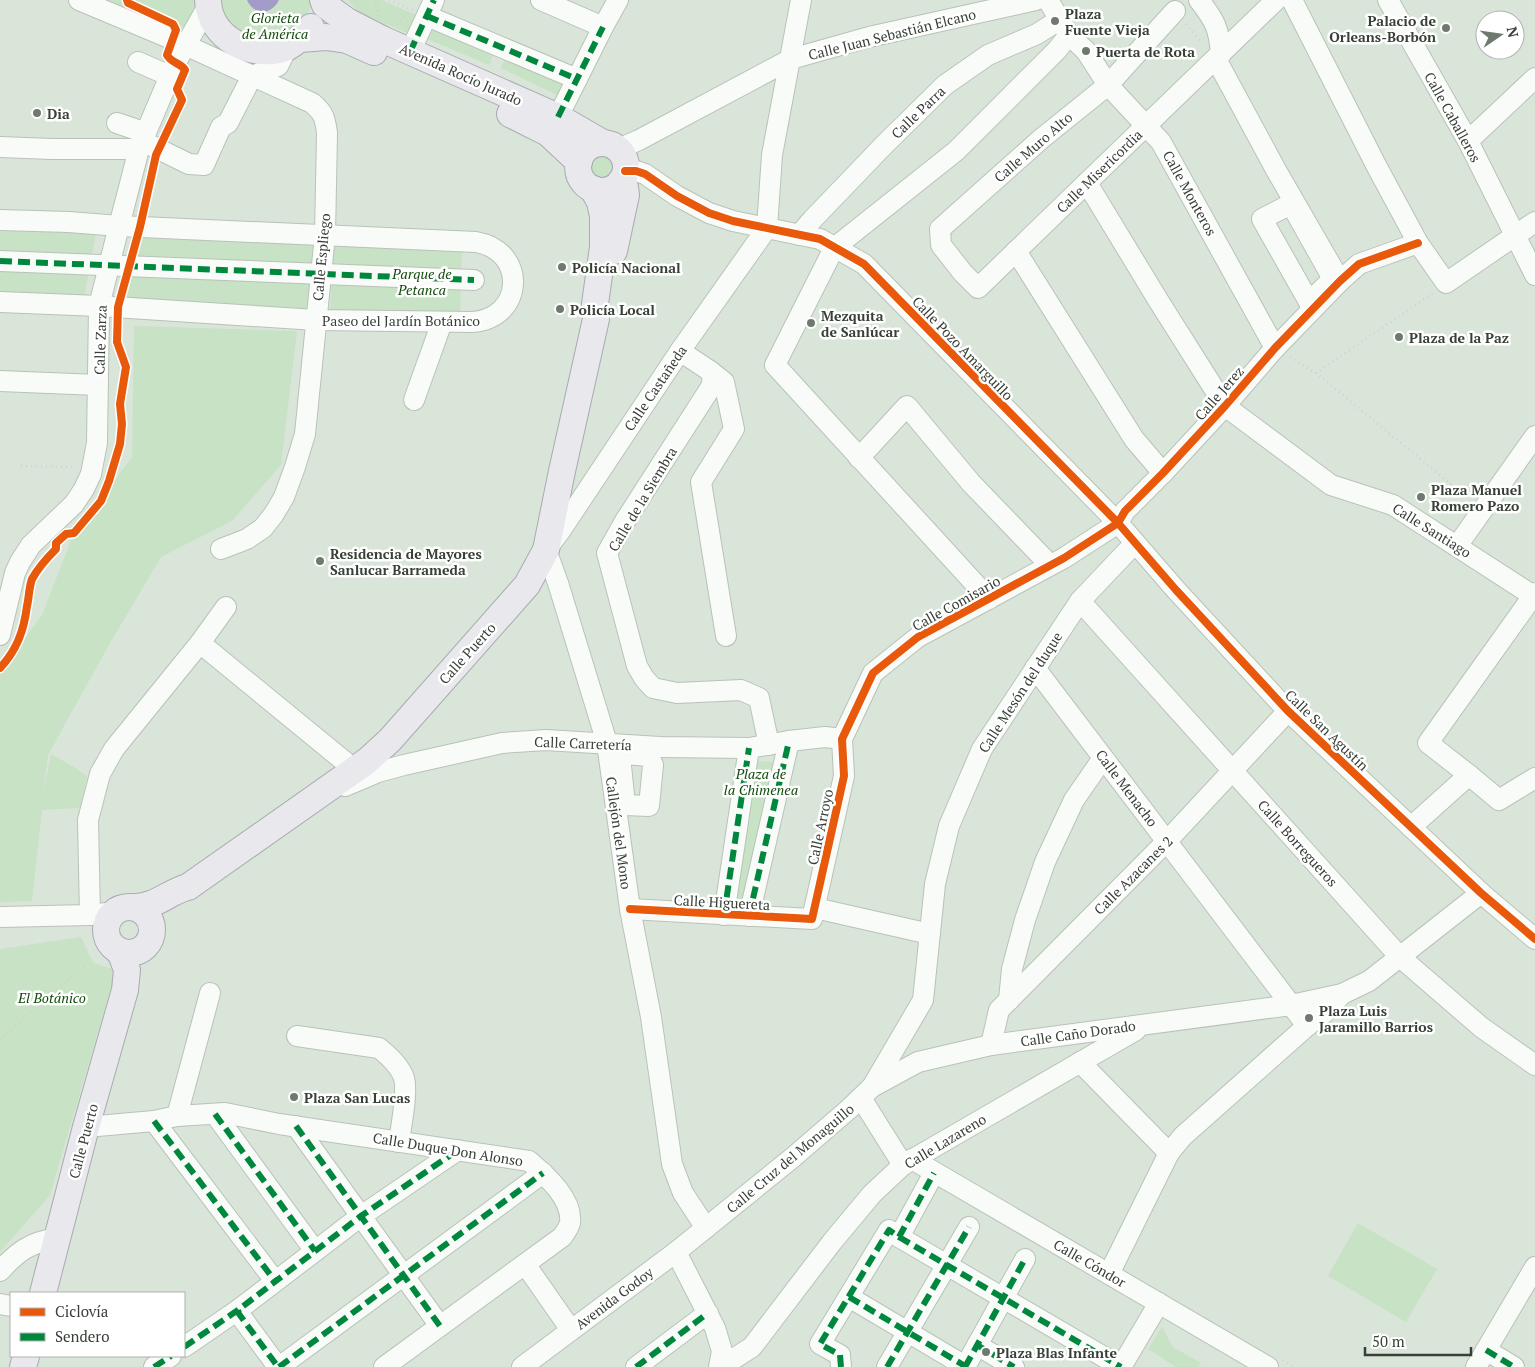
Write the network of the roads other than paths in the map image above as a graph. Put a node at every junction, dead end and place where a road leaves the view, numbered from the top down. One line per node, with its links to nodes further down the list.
1 (79, 0): 18 (street, Calle Espliego)
2 (322, 0): 19 (main road); 20 (main road, Avenida Rocío Jurado)
3 (541, 0): 16 (street)
4 (618, 0): 16 (street)
5 (801, 0): 23 (street)
6 (1048, 0): 17 (street)
7 (1276, 0): 15 (street, Calle Misericordia)
8 (1292, 0): 48 (street)
9 (1388, 0): 35 (street, Calle Caballeros)
10 (1028, 1): 23 (street, Calle Juan Sebastián Elcano)
11 (1205, 7): 15 (street); 22 (street)
12 (430, 8): 20 (street); 27 (street)
13 (204, 11): 18 (street, Calle Zarza); 19 (main road); 21 (street)
14 (1175, 11): 29 (street, Calle Muro Alto)
15 (1250, 24): 22 (street, Calle Misericordia)
16 (603, 27): 27 (street)
17 (1064, 28): 29 (street, Calle Monteros); 46 (street, Calle Parra); 49 (street)
18 (185, 46): 21 (street, Calle Espliego); 25 (street, Calle Zarza)
19 (289, 51): 26 (street); 30 (street); 38 (main road, Avenida Rocío Jurado)
20 (410, 52): 31 (main road, Avenida Rocío Jurado)
21 (207, 55): 26 (street, Calle Espliego)
22 (1218, 56): 33 (street, Calle Misericordia); 56 (street)
23 (791, 59): 37 (street, Calle Juan Sebastián Elcano); 44 (street)
24 (138, 62): 25 (street)
25 (170, 76): 34 (street, Calle Zarza)
26 (252, 76): 30 (street, Calle Espliego); 34 (street)
27 (577, 78): 31 (street)
28 (1535, 78): 35 (street)
29 (1108, 85): 33 (street, Calle Monteros); 57 (street, Calle Muro Alto)
30 (288, 93): 45 (street, Calle Espliego)
31 (558, 117): 37 (main road, Avenida Rocío Jurado)
32 (117, 123): 34 (street)
33 (1146, 126): 39 (street, Calle Misericordia); 63 (street, Calle Monteros)
34 (142, 141): 36 (street); 43 (street, Calle Zarza)
35 (1468, 141): 47 (street, Calle Caballeros)
36 (0, 147)
37 (617, 161): 38 (main road); 40 (main road); 44 (street, Calle Pozo Amarguillo); 60 (main road, Calle Puerto)
38 (579, 162): 40 (main road)
39 (1087, 183): 50 (street, Calle Misericordia); 69 (street)
40 (593, 189): 60 (main road, Calle Puerto)
41 (0, 220): 43 (street, Paseo del Jardín Botánico)
42 (1535, 222): 47 (street)
43 (119, 226): 45 (street, Paseo del Jardín Botánico); 52 (street, Calle Zarza)
44 (767, 228): 46 (street, Calle Pozo Amarguillo); 64 (street, Calle Castañeda)
45 (324, 235): 53 (street, Calle Espliego); 62 (street, Paseo del Jardín Botánico)
46 (800, 235): 49 (street, Calle Pozo Amarguillo)
47 (1515, 236): 48 (street); 54 (street, Calle Caballeros)
48 (1418, 243): 56 (street, Calle Jerez)
49 (834, 248): 71 (street); 73 (street, Calle Pozo Amarguillo)
50 (1016, 251): 57 (street, Calle Misericordia); 72 (street)
51 (0, 262): 52 (street)
52 (109, 266): 53 (street); 59 (street, Calle Zarza)
53 (320, 274): 55 (street); 61 (street, Calle Espliego)
54 (1535, 275)
55 (474, 280)
56 (1340, 281): 63 (street, Calle Jerez)
57 (978, 288)
58 (0, 302): 59 (street, Paseo del Jardín Botánico)
59 (99, 306): 61 (street, Paseo del Jardín Botánico); 67 (street, Calle Zarza)
60 (596, 319): 77 (main road, Calle Puerto)
61 (316, 320): 62 (street, Paseo del Jardín Botánico); 76 (street, Calle Espliego)
62 (442, 322): 68 (street)
63 (1275, 348): 69 (street, Calle Jerez)
64 (680, 351): 65 (street); 77 (street, Calle Castañeda)
65 (710, 371): 86 (street); 93 (street, Calle de la Siembra)
66 (0, 381): 67 (street)
67 (98, 386): 85 (street, Calle Zarza)
68 (414, 400)
69 (1225, 406): 72 (street, Calle Jerez); 75 (street, Calle Santiago)
70 (1535, 436): 75 (street)
71 (859, 458): 78 (street); 82 (street)
72 (1164, 473): 73 (street, Calle Jerez)
73 (1118, 527): 74 (street, Calle San Agustín); 78 (street, Calle Comisario)
74 (1134, 543): 83 (street, Calle Mesón del duque); 89 (street, Calle San Agustín)
75 (1457, 546): 81 (street, Calle Santiago)
76 (221, 549)
77 (546, 550): 79 (street, Callejón del Mono); 80 (main road, Calle Puerto)
78 (1050, 565): 82 (street, Calle Comisario)
79 (558, 583): 80 (street); 92 (street, Callejón del Mono)
80 (527, 585): 97 (main road, Calle Puerto)
81 (1534, 595): 99 (street)
82 (989, 599): 90 (street, Calle Comisario)
83 (1080, 601): 88 (street, Calle Mesón del duque); 98 (street, Calle Borregueros)
84 (226, 607): 87 (street)
85 (0, 635)
86 (726, 636)
87 (200, 643): 97 (street); 112 (street)
88 (1035, 668): 96 (street, Calle Menacho); 113 (street, Calle Mesón del duque)
89 (1288, 711): 98 (street, Calle Azacanes 2); 103 (street, Calle San Agustín)
90 (842, 739): 91 (street, Calle Carretería); 108 (street, Calle Arroyo)
91 (789, 741): 93 (street, Calle Carretería); 110 (street)
92 (607, 743): 94 (street, Calle Carretería); 101 (street, Calle Carretería); 102 (street, Callejón del Mono)
93 (769, 745): 95 (street, Calle Carretería)
94 (660, 747): 95 (street, Calle Carretería); 102 (street)
95 (749, 748): 109 (street)
96 (1103, 758): 104 (street, Calle Menacho); 120 (street)
97 (355, 770): 101 (main road, Calle Puerto)
98 (1233, 770): 104 (street, Calle Azacanes 2); 116 (street, Calle Borregueros)
99 (1470, 774): 100 (street); 103 (street)
100 (1535, 778)
101 (331, 787): 105 (main road, Calle Puerto)
102 (617, 814): 107 (street, Callejón del Mono)
103 (1411, 827): 106 (street, Calle San Agustín)
104 (1167, 841): 120 (street, Calle Azacanes 2); 121 (street, Calle Menacho)
105 (188, 887): 112 (main road, Calle Puerto); 115 (main road, Calle Puerto)
106 (1481, 893): 114 (street, Calle San Agustín); 116 (street)
107 (630, 909): 109 (street, Calle Higuereta); 142 (street, Callejón del Mono)
108 (813, 913): 110 (street, Calle Higuereta); 113 (street, Calle Higuereta)
109 (724, 915): 110 (street, Calle Higuereta)
110 (749, 916)
111 (0, 917): 112 (street)
112 (113, 923): 115 (main road); 115 (main road); 117 (main road, Calle Puerto)
113 (930, 934): 128 (street, Calle Mesón del duque)
114 (1535, 939)
115 (148, 940): 117 (main road, Calle Puerto)
116 (1400, 957): 119 (street); 127 (street, Calle Borregueros)
117 (125, 990): 133 (main road, Calle Puerto)
118 (210, 993): 130 (street)
119 (1342, 994): 121 (street); 123 (street)
120 (1009, 1000): 125 (street, Calle Azacanes 2)
121 (1291, 1005): 122 (street, Calle Caño Dorado); 123 (street)
122 (1145, 1024): 125 (street, Calle Caño Dorado); 126 (street, Calle Lazareno)
123 (1307, 1026): 136 (street)
124 (297, 1036): 134 (street)
125 (991, 1045): 128 (street, Calle Caño Dorado)
126 (1080, 1062): 136 (street); 137 (street, Calle Lazareno)
127 (1535, 1065)
128 (867, 1093): 137 (street); 142 (street, Calle Cruz del Monaguillo)
129 (215, 1114): 130 (street, Calle Duque Don Alonso); 132 (street, Calle Duque Don Alonso); 145 (street)
130 (177, 1116): 131 (street, Calle Duque Don Alonso)
131 (154, 1120): 133 (street, Calle Duque Don Alonso); 154 (street)
132 (296, 1126): 134 (street, Calle Duque Don Alonso); 140 (street)
133 (86, 1128): 144 (main road, Calle Puerto)
134 (399, 1142): 135 (street, Calle Duque Don Alonso)
135 (458, 1150): 139 (street, Calle Duque Don Alonso); 140 (street)
136 (1169, 1153): 152 (street)
137 (908, 1162): 138 (street, Calle Cóndor); 174 (street, Calle Lazareno)
138 (934, 1172): 143 (street); 152 (street, Calle Cóndor)
139 (543, 1173): 148 (street, Calle Duque Don Alonso); 153 (street)
140 (361, 1216): 145 (street); 153 (street)
141 (969, 1226): 149 (street)
142 (706, 1228): 146 (street, Avenida Godoy)
143 (899, 1237): 149 (street); 156 (street)
144 (58, 1238): 151 (street); 155 (main road, Calle Puerto)
145 (315, 1251): 154 (street)
146 (676, 1252): 160 (street); 162 (street, Avenida Godoy)
147 (1025, 1259): 157 (street)
148 (525, 1264): 161 (street, Calle Duque Don Alonso); 162 (street)
149 (946, 1264): 157 (street); 163 (street)
150 (1535, 1267): 167 (street)
151 (0, 1272)
152 (1109, 1274): 158 (street, Calle Cóndor)
153 (404, 1276): 161 (street); 170 (street)
154 (275, 1281): 159 (street)
155 (43, 1292)
156 (849, 1297): 163 (street); 175 (street)
157 (1003, 1298): 164 (street); 178 (street)
158 (1159, 1303): 178 (street); 179 (street, Calle Cóndor)
159 (238, 1310): 165 (street); 170 (street)
160 (708, 1313): 173 (street); 174 (street)
161 (440, 1326): 171 (street, Calle Duque Don Alonso)
162 (571, 1330): 172 (street, Avenida Godoy)
163 (907, 1331): 168 (street); 176 (street)
164 (977, 1345): 168 (street); 177 (street)
165 (185, 1346)
166 (169, 1357): 169 (street)
167 (1481, 1359): 180 (street)
168 (965, 1366)
169 (154, 1367)
170 (279, 1367)
171 (384, 1367)
172 (522, 1367)
173 (636, 1367)
174 (720, 1367)
175 (841, 1367)
176 (887, 1367)
177 (1014, 1367)
178 (1121, 1367)
179 (1268, 1367)
180 (1514, 1367)

